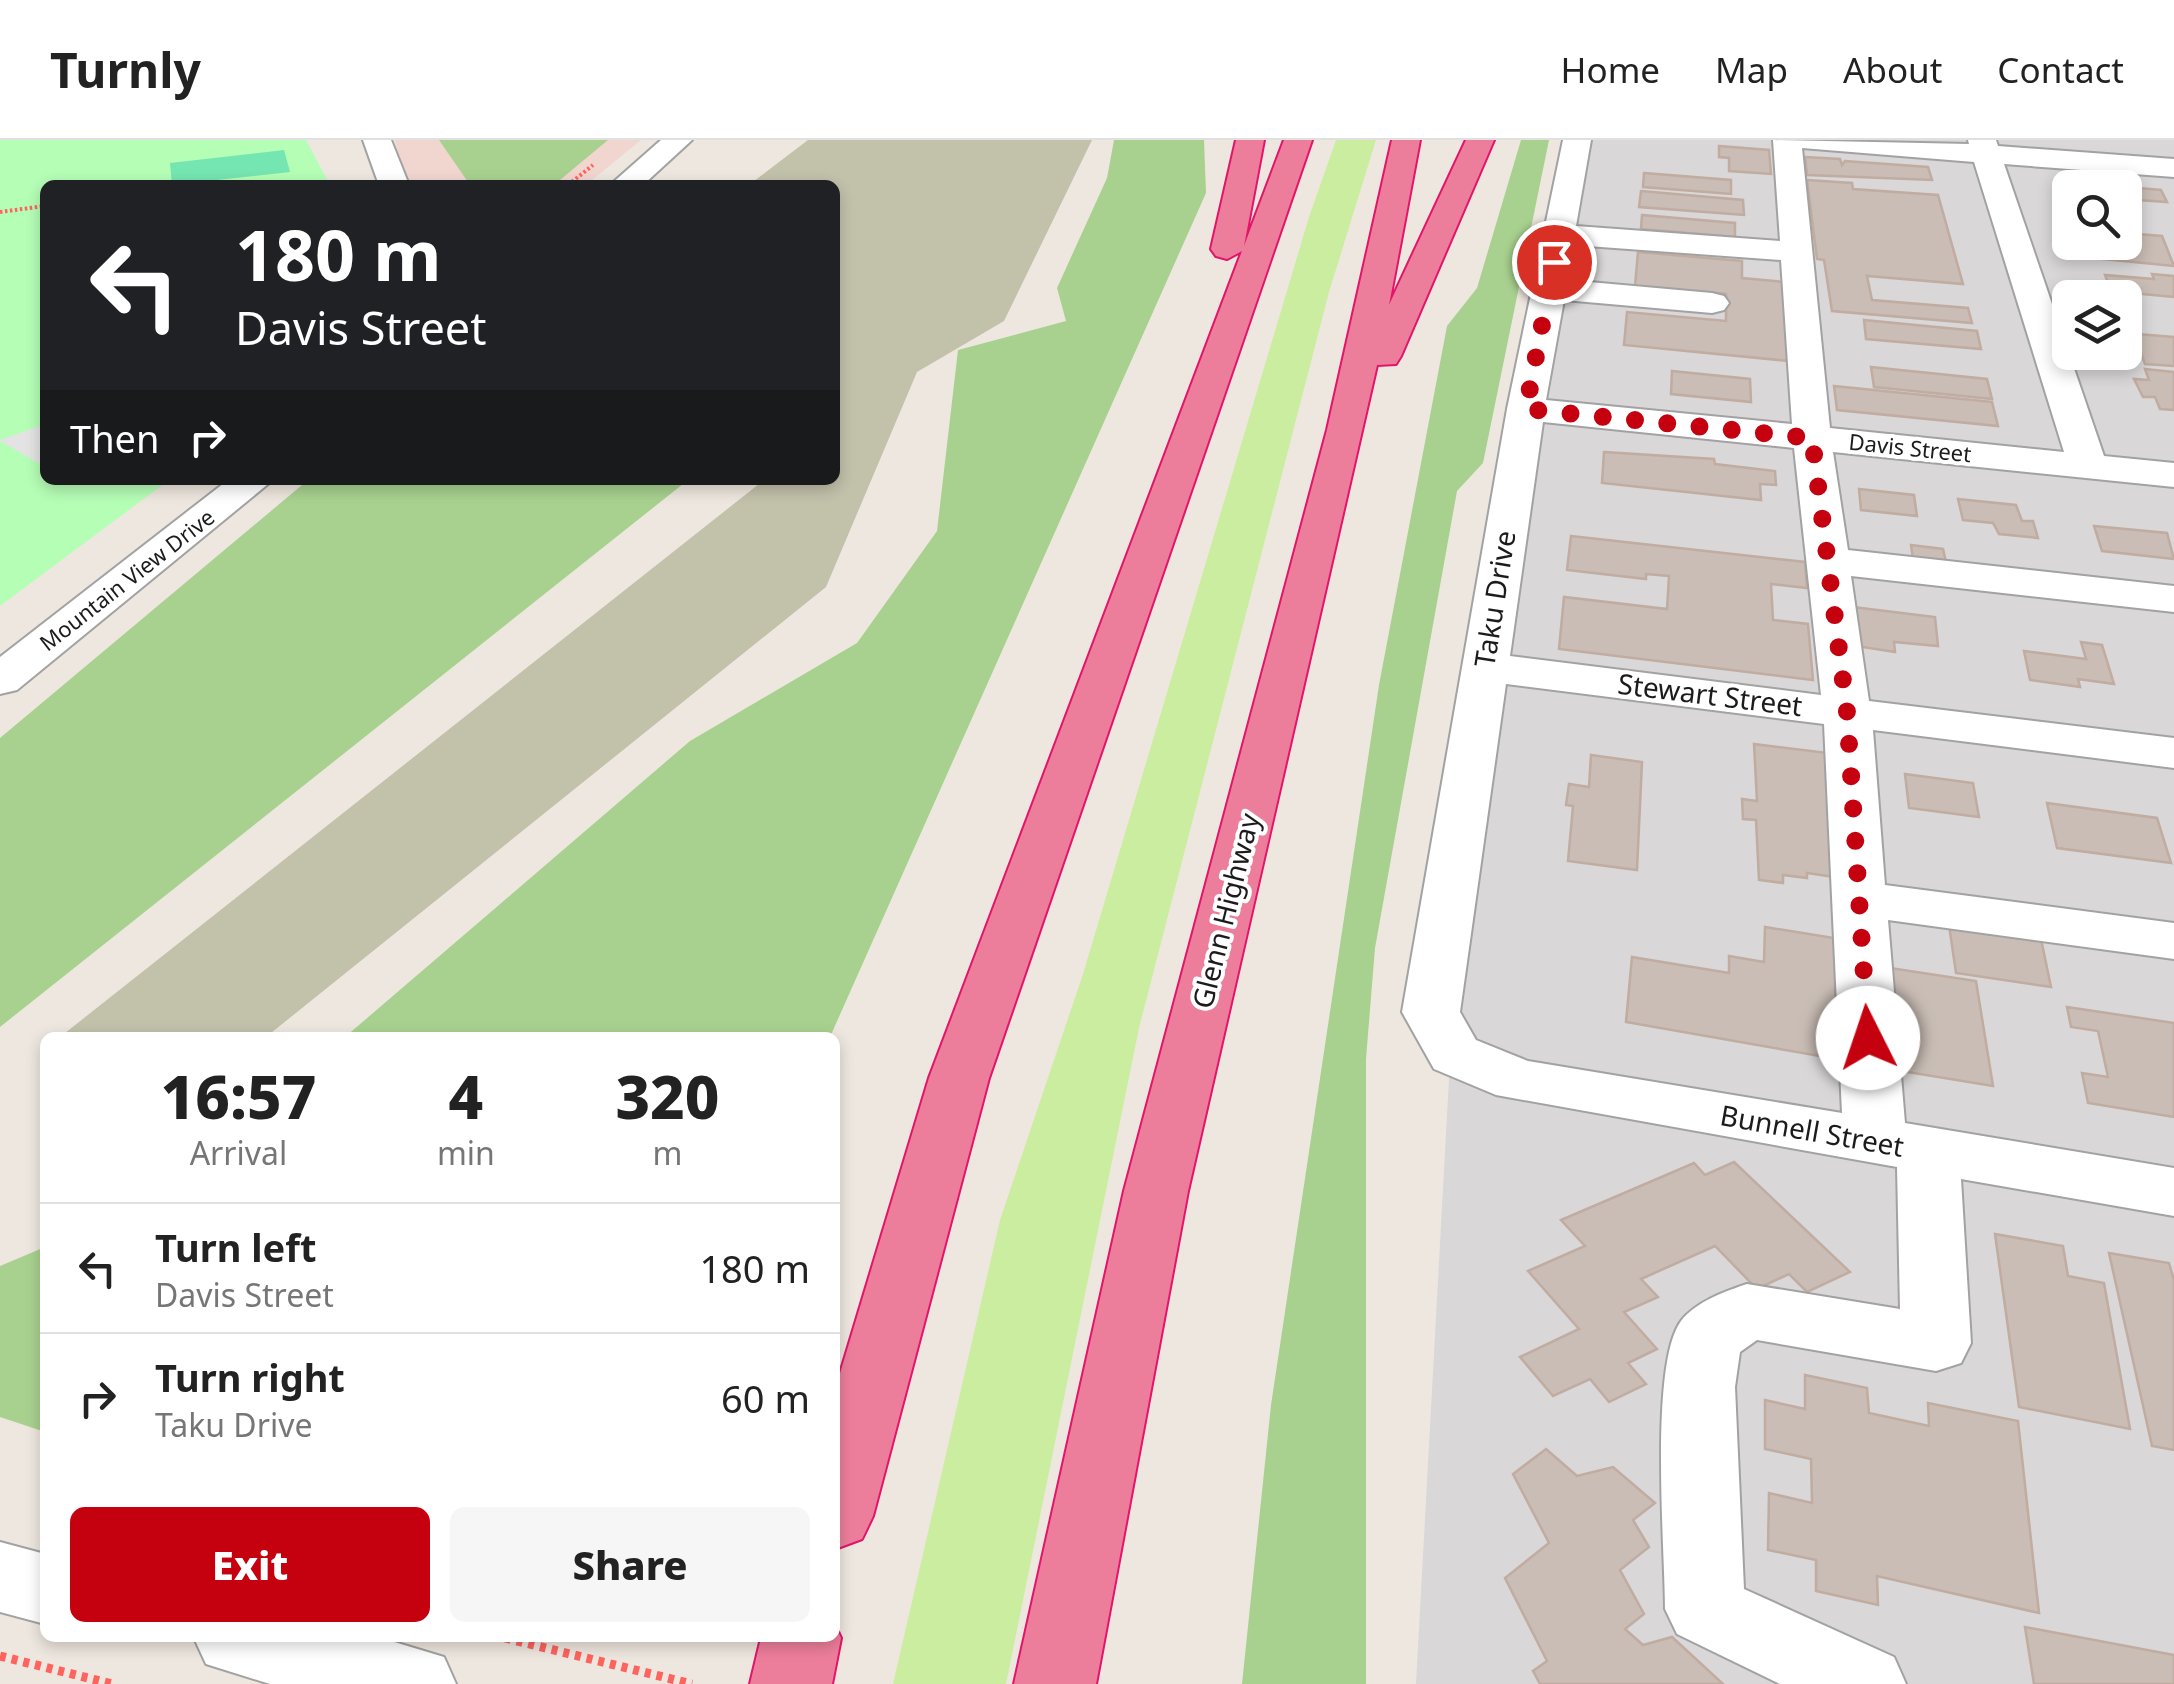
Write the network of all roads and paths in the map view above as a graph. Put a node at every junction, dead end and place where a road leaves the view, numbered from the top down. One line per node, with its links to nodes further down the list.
1 (378, 140): 16 (street)
2 (678, 140): 15 (street)
3 (689, 140): 15 (street)
4 (1250, 140): 29 (highway)
5 (1298, 140): 29 (highway)
6 (1406, 140): 24 (highway, Glenn Highway)
7 (1480, 140): 24 (highway)
8 (1577, 140): 19 (street, Taku Drive)
9 (1787, 140): 20 (street)
10 (1803, 140): 12 (street)
11 (2164, 140): 13 (street)
12 (1984, 147): 14 (street); 26 (street)
13 (2174, 159)
14 (2174, 168)
15 (634, 178)
16 (392, 180)
17 (40, 207): 18 (path)
18 (0, 212)
19 (1559, 234): 20 (street); 21 (street, Taku Drive)
20 (1797, 252): 25 (street)
21 (1549, 289): 22 (street); 23 (street, Taku Drive)
22 (1712, 303)
23 (1526, 409): 25 (street, Davis Street); 32 (street, Taku Drive)
24 (1346, 430): 52 (highway, Glenn Highway)
25 (1812, 438): 26 (street, Davis Street); 30 (street)
26 (2088, 466): 27 (street, Davis Street)
27 (2174, 475)
28 (247, 485): 33 (street, Mountain View Drive)
29 (1166, 510): 41 (highway)
30 (1830, 560): 31 (street); 34 (street)
31 (2174, 599)
32 (1484, 667): 34 (street, Stewart Street); 38 (street, Taku Drive)
33 (0, 680)
34 (1847, 712): 35 (street, Stewart Street); 36 (street)
35 (2174, 753)
36 (1859, 900): 37 (street); 39 (street)
37 (2174, 941)
38 (1455, 1054): 39 (street, Bunnell Street)
39 (1902, 1146): 40 (street, Bunnell Street); 53 (street)
40 (2174, 1192)
41 (840, 1498)
42 (0, 1578): 43 (street)
43 (40, 1588)
44 (250, 1642): 49 (street)
45 (523, 1642): 50 (path)
46 (800, 1642): 51 (highway)
47 (0, 1656): 48 (path)
48 (112, 1684)
49 (415, 1684)
50 (692, 1684)
51 (791, 1684)
52 (1054, 1684)
53 (1865, 1684)

